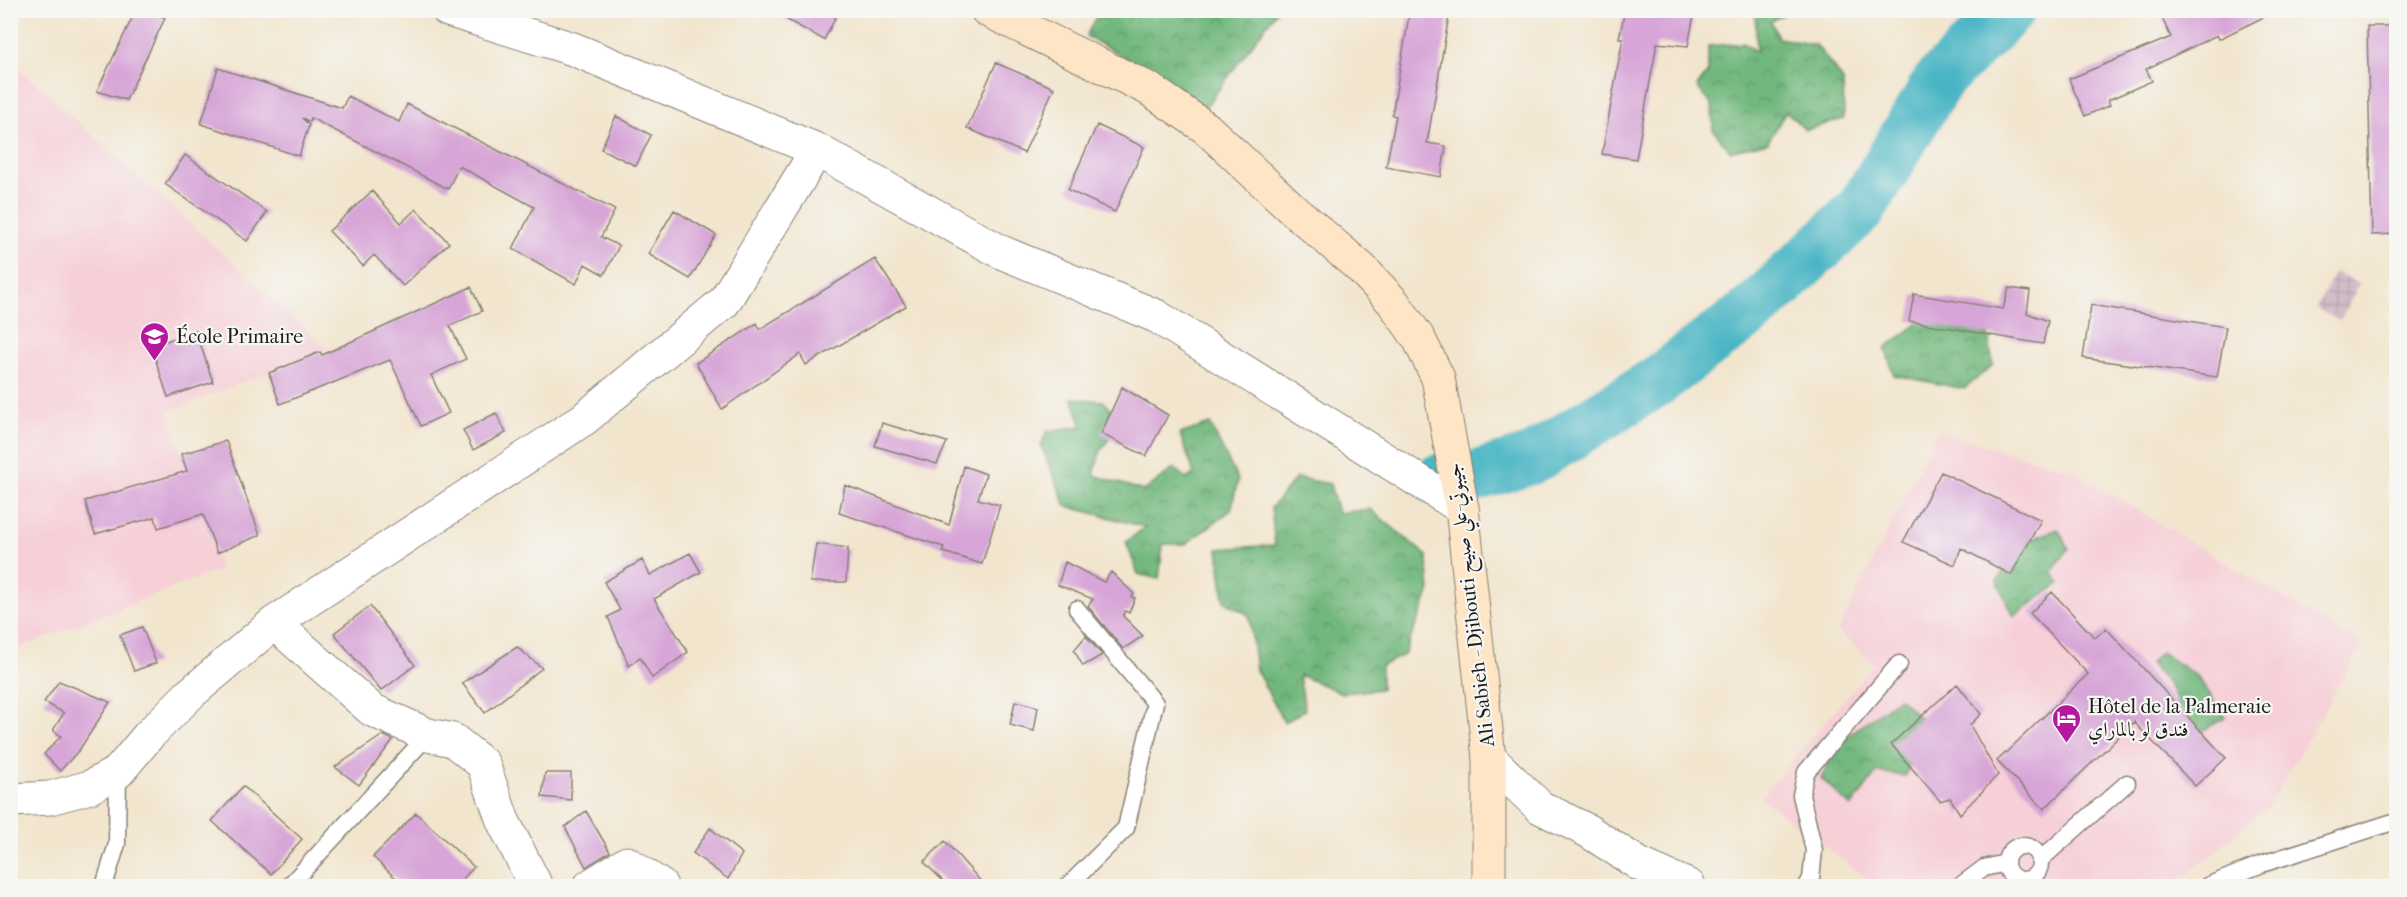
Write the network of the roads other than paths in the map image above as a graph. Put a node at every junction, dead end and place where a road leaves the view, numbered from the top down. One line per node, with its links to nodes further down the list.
1 (448, 10): 3 (street)
2 (987, 10): 4 (main road, Ali Sabieh - Djibouti جيبوتي-علي صبيح)
3 (817, 150): 4 (street); 6 (street)
4 (1462, 508): 9 (main road, Ali Sabieh - Djibouti جيبوتي-علي صبيح)
5 (1077, 609): 21 (lane)
6 (274, 623): 8 (street); 10 (street)
7 (1899, 664): 24 (lane)
8 (428, 735): 17 (lane); 18 (street)
9 (1488, 758): 22 (main road, Ali Sabieh - Djibouti جيبوتي-علي صبيح); 23 (street)
10 (118, 772): 12 (street); 16 (lane)
11 (2127, 783): 14 (lane)
12 (10, 800)
13 (2397, 821): 26 (lane)
14 (2040, 860): 15 (lane); 15 (lane)
15 (2006, 863): 25 (lane)
16 (104, 886)
17 (289, 886)
18 (536, 886)
19 (590, 886): 20 (street)
20 (661, 886)
21 (1068, 886)
22 (1489, 886)
23 (1689, 886)
24 (1807, 886)
25 (1960, 886)
26 (2207, 886)

